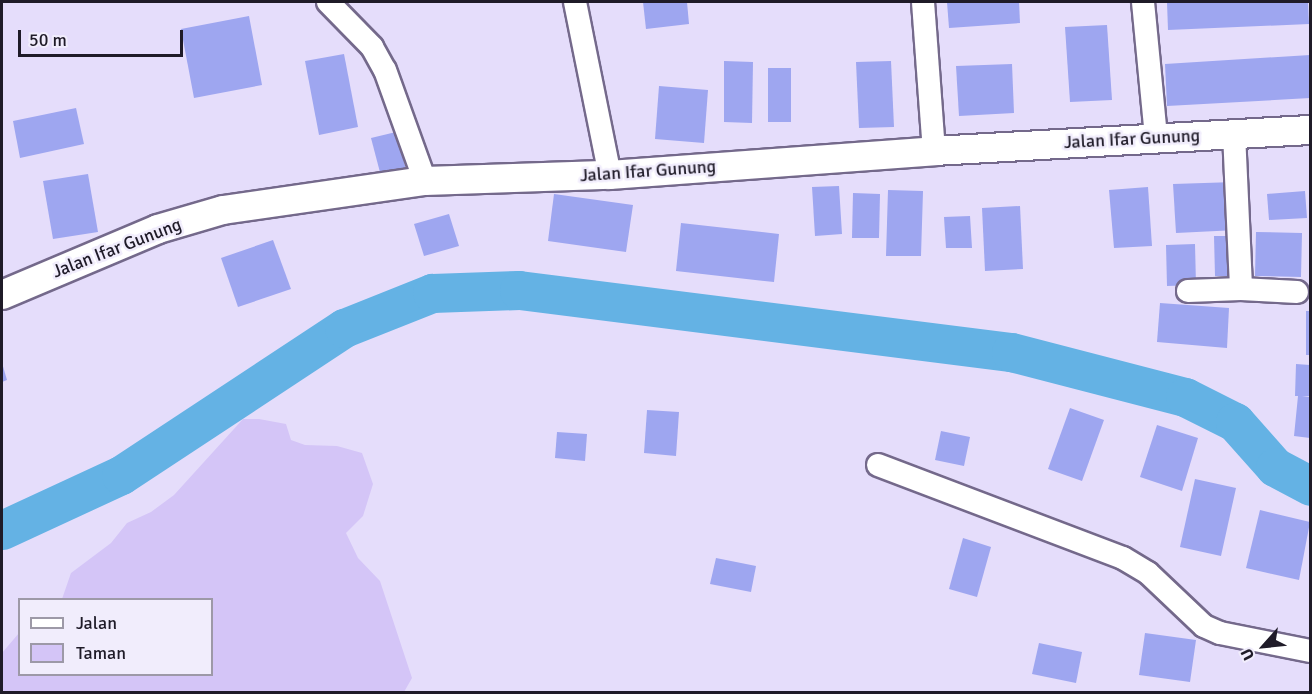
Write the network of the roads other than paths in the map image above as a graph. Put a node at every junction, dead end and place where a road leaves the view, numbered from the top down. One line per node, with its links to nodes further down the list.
1 (328, 2): 10 (street)
2 (575, 2): 9 (street)
3 (923, 2): 8 (street)
4 (1143, 2): 7 (street)
5 (1311, 129): 6 (street, Jalan Ifar Gunung)
6 (1234, 134): 7 (street, Jalan Ifar Gunung); 11 (street)
7 (1156, 138): 8 (street, Jalan Ifar Gunung)
8 (934, 151): 9 (street, Jalan Ifar Gunung)
9 (610, 175): 10 (street, Jalan Ifar Gunung)
10 (424, 181): 14 (street, Jalan Ifar Gunung)
11 (1241, 289): 12 (street); 13 (street)
12 (1188, 291)
13 (1297, 292)
14 (2, 295)
15 (878, 465): 16 (street)
16 (1311, 651)

